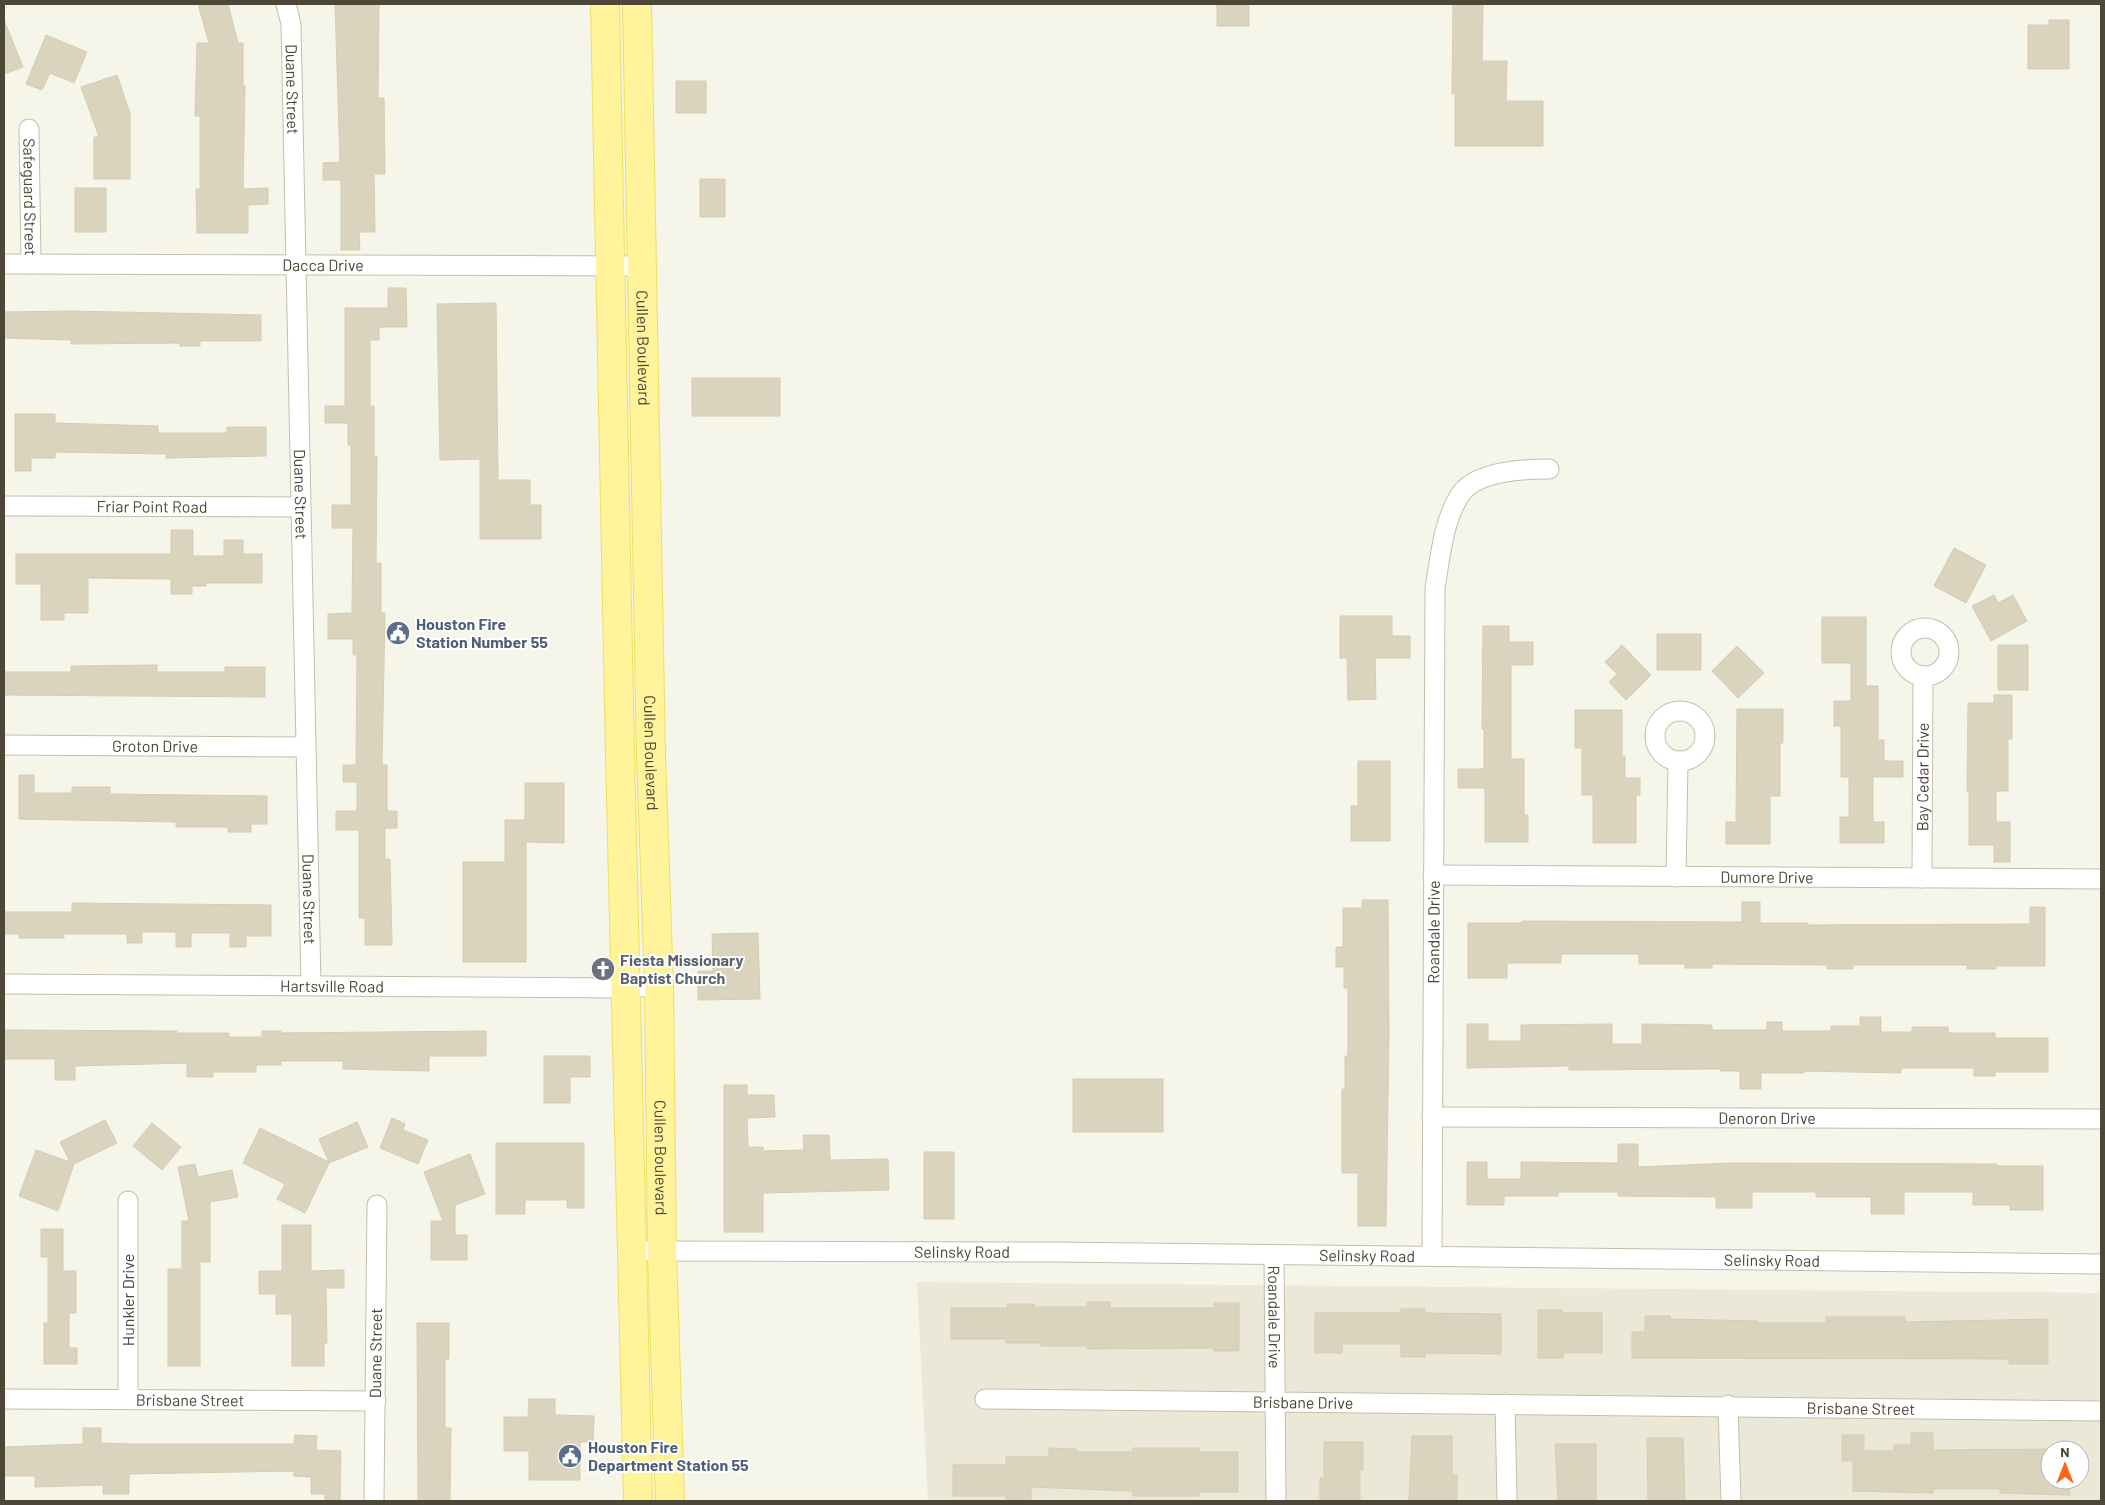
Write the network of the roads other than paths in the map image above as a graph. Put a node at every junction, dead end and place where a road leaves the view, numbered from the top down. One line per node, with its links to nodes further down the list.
1 (286, 4): 7 (street, Duane Street)
2 (605, 4): 9 (main road, Cullen Boulevard)
3 (637, 4): 8 (main road, Cullen Boulevard)
4 (29, 129): 6 (street, Safeguard Street)
5 (4, 264): 6 (street, Dacca Drive)
6 (31, 264): 7 (street, Dacca Drive)
7 (296, 264): 9 (street, Dacca Drive); 12 (street, Duane Street)
8 (641, 266): 9 (street, Dacca Drive); 14 (main road, Cullen Boulevard)
9 (610, 268): 13 (main road, Cullen Boulevard)
10 (1549, 469): 21 (street, Roandale Drive)
11 (4, 506): 12 (street, Friar Point Road)
12 (300, 507): 17 (street, Duane Street)
13 (616, 528): 14 (main road); 18 (main road, Cullen Boulevard)
14 (646, 529): 19 (main road, Cullen Boulevard)
15 (1923, 676): 23 (street, Bay Cedar Drive)
16 (4, 745): 17 (street, Groton Drive)
17 (306, 747): 26 (street, Duane Street)
18 (620, 755): 19 (main road); 28 (main road, Cullen Boulevard)
19 (651, 755): 27 (main road, Cullen Boulevard)
20 (1678, 761): 22 (street)
21 (1433, 875): 22 (street, Dumore Drive); 29 (street, Roandale Drive)
22 (1676, 877): 23 (street, Dumore Drive)
23 (1922, 878): 24 (street, Dumore Drive)
24 (2101, 880)
25 (4, 984): 26 (street, Hartsville Road)
26 (311, 985): 28 (street, Hartsville Road)
27 (659, 986): 28 (street, Hartsville Road); 34 (main road, Cullen Boulevard)
28 (625, 988): 33 (main road, Cullen Boulevard)
29 (1432, 1116): 30 (street, Denoron Drive); 36 (street, Roandale Drive)
30 (2101, 1119)
31 (128, 1201): 40 (street, Hunkler Drive)
32 (377, 1205): 41 (street, Duane Street)
33 (633, 1251): 34 (street, Selinsky Road); 47 (main road, Cullen Boulevard)
34 (662, 1251): 35 (street, Selinsky Road); 48 (main road, Cullen Boulevard)
35 (1274, 1255): 36 (street, Selinsky Road); 42 (street, Roandale Drive)
36 (1432, 1256): 37 (street, Selinsky Road)
37 (2101, 1264)
38 (4, 1398): 40 (street, Brisbane Street)
39 (985, 1399): 42 (street, Brisbane Drive)
40 (128, 1400): 41 (street, Brisbane Street)
41 (376, 1401): 49 (street, Duane Street)
42 (1275, 1401): 43 (street, Brisbane Drive); 52 (street, Roandale Drive)
43 (1506, 1404): 44 (street, Brisbane Drive); 53 (street)
44 (1621, 1404): 45 (street, Brisbane Street)
45 (1728, 1405): 46 (street, Brisbane Street); 54 (street)
46 (2101, 1410)
47 (637, 1448): 48 (main road); 50 (main road, Cullen Boulevard)
48 (669, 1449): 51 (main road, Cullen Boulevard)
49 (374, 1501)
50 (638, 1501)
51 (670, 1501)
52 (1276, 1501)
53 (1507, 1501)
54 (1731, 1501)

